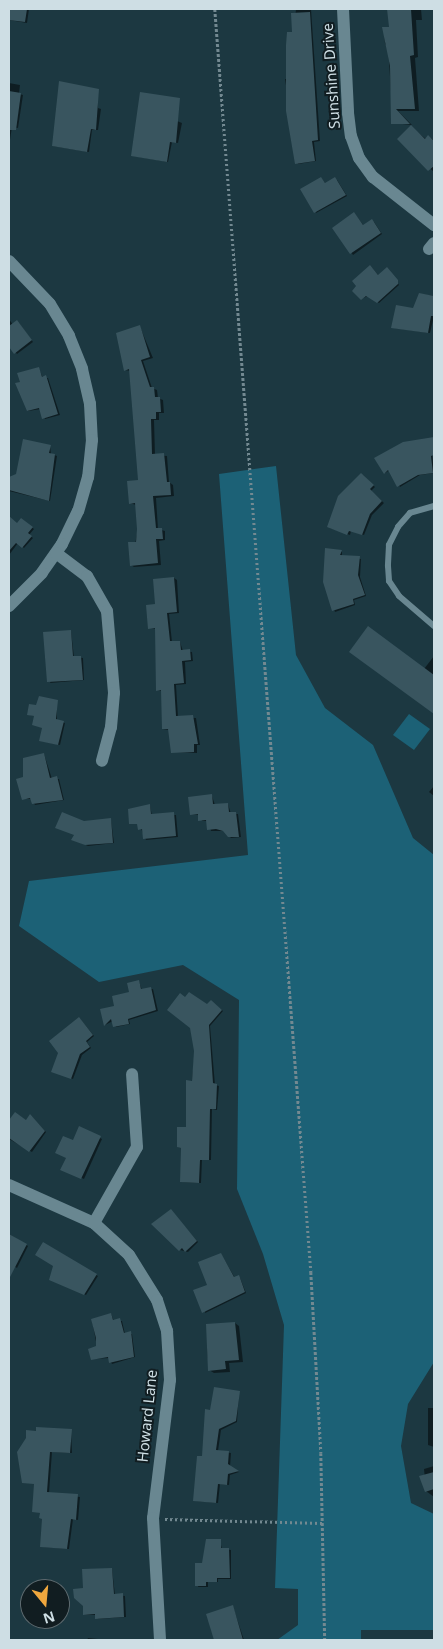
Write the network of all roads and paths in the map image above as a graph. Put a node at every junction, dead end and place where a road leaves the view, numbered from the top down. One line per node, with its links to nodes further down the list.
1 (215, 9): 14 (path)
2 (343, 9): 3 (street, Sunshine Drive)
3 (434, 225)
4 (9, 261): 6 (street)
5 (434, 506): 8 (lane)
6 (56, 553): 7 (street); 9 (street)
7 (9, 606)
8 (434, 626)
9 (102, 761)
10 (132, 1074): 12 (street)
11 (9, 1185): 12 (street, Howard Lane)
12 (94, 1223): 13 (street, Howard Lane)
13 (153, 1518): 14 (path); 15 (street, Howard Lane)
14 (322, 1523): 16 (path)
15 (160, 1640)
16 (325, 1640)

